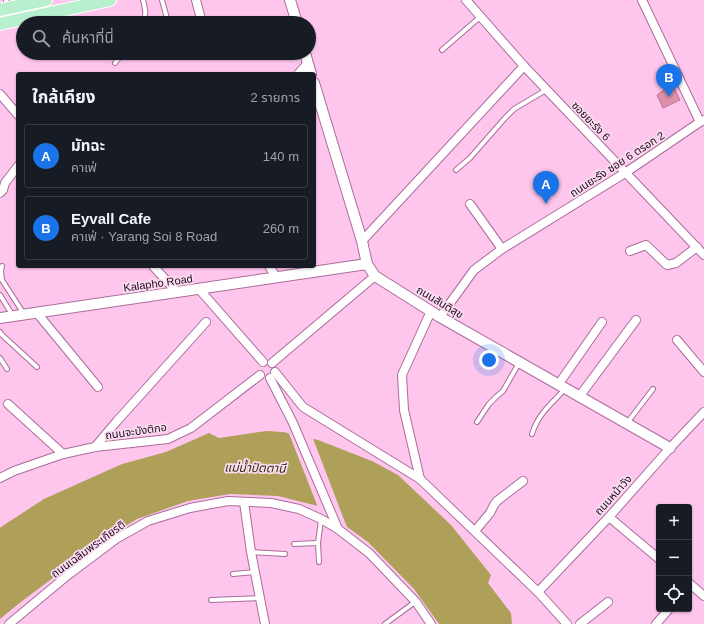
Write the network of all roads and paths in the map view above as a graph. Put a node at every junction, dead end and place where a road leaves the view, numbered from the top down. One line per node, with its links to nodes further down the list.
1 (46, 0): 10 (main road)
2 (110, 0): 9 (main road)
3 (143, 0): 12 (lane)
4 (162, 0): 13 (lane)
5 (196, 0): 14 (street)
6 (290, 0): 15 (street)
7 (466, 0): 16 (street, ซอยยะรัง 6)
8 (642, 0): 31 (street)
9 (75, 4): 11 (main road)
10 (5, 6)
11 (30, 16)
12 (146, 16)
13 (166, 16)
14 (200, 16)
15 (295, 16)
16 (480, 17): 19 (lane); 24 (street, ซอยยะรัง 6)
17 (16, 20): 18 (main road)
18 (0, 24)
19 (442, 50)
20 (117, 60): 22 (lane)
21 (307, 60): 23 (street)
22 (115, 63)
23 (308, 64): 25 (street); 26 (street)
24 (524, 66): 28 (street, ซอยยะรัง 6); 38 (street)
25 (300, 72)
26 (310, 72)
27 (316, 90): 38 (street, ถนนสันติสุข)
28 (546, 90): 33 (lane); 34 (street, ซอยยะรัง 6)
29 (0, 94): 30 (street)
30 (16, 113)
31 (702, 121): 34 (street, ถนนยะรัง ซอย 6 ตรอก 2)
32 (16, 168): 35 (street)
33 (456, 170)
34 (625, 173): 39 (street, ซอยยะรัง 6); 40 (street, ถนนยะรัง ซอย 6 ตรอก 2)
35 (3, 180): 36 (street)
36 (0, 193)
37 (470, 204): 40 (street)
38 (362, 241): 43 (street, ถนนสันติสุข)
39 (697, 247): 41 (street); 42 (street, ซอยยะรัง 6)
40 (502, 249): 56 (street, ถนนยะรัง ซอย 6 ตรอก 2)
41 (630, 251)
42 (704, 255)
43 (367, 264): 47 (street, ถนนสันติสุข); 48 (street, Kalapho Road)
44 (2, 266): 54 (lane)
45 (155, 268): 50 (street)
46 (270, 268): 48 (street)
47 (375, 276): 52 (street, ถนนสันติสุข); 64 (street)
48 (276, 277): 49 (street, Kalapho Road)
49 (199, 289): 50 (street, Kalapho Road); 64 (street)
50 (177, 292): 53 (street, Kalapho Road)
51 (0, 296): 55 (lane)
52 (431, 311): 56 (street, ถนนสันติสุข); 86 (street)
53 (37, 313): 54 (street, Kalapho Road); 71 (street)
54 (24, 314): 55 (street, Kalapho Road)
55 (14, 316): 57 (street, Kalapho Road)
56 (440, 317): 65 (street, ถนนสันติสุข)
57 (0, 318)
58 (636, 320): 74 (street)
59 (206, 322): 82 (street)
60 (602, 322): 72 (street)
61 (0, 332): 66 (lane)
62 (677, 340): 68 (street)
63 (0, 358): 67 (lane)
64 (268, 362): 69 (street); 70 (street)
65 (519, 363): 72 (street, ถนนสันติสุข); 79 (lane)
66 (37, 367)
67 (7, 369)
68 (704, 372)
69 (260, 375): 70 (street); 82 (street, ถนนจะบังติกอ)
70 (273, 375): 76 (street); 78 (street)
71 (98, 387)
72 (562, 387): 74 (street, ถนนสันติสุข); 81 (lane)
73 (653, 388): 80 (lane)
74 (579, 397): 80 (street, ถนนสันติสุข)
75 (8, 404): 84 (street)
76 (303, 407): 78 (street); 86 (street)
77 (704, 412): 83 (street, ถนนหน้าวัง)
78 (289, 413): 91 (street)
79 (477, 422)
80 (626, 424): 83 (street, ถนนสันติสุข)
81 (532, 434)
82 (95, 448): 84 (street, ถนนจะบังติกอ)
83 (670, 448): 89 (street, ถนนหน้าวัง)
84 (63, 454): 85 (street, ถนนจะบังติกอ)
85 (0, 478)
86 (420, 479): 92 (street)
87 (523, 481): 92 (street)
88 (244, 502): 90 (street, ถนนเฉลิมพระเกียรติ); 95 (street); 109 (street, ถนนเฉลิมพระเกียรติ)
89 (609, 517): 97 (street); 102 (street, ถนนหน้าวัง)
90 (321, 519): 91 (street, ถนนเฉลิมพระเกียรติ); 93 (lane)
91 (337, 525): 106 (street, ถนนเฉลิมพระเกียรติ)
92 (475, 531): 102 (street)
93 (318, 543): 94 (lane); 98 (lane)
94 (294, 544)
95 (251, 552): 96 (lane); 99 (street)
96 (285, 554)
97 (656, 556)
98 (319, 562)
99 (255, 572): 100 (lane); 104 (street)
100 (233, 574)
101 (692, 587): 103 (street)
102 (538, 592): 113 (street)
103 (704, 596)
104 (260, 598): 105 (lane); 110 (street)
105 (211, 600)
106 (416, 602): 111 (lane); 112 (street, ถนนเฉลิมพระเกียรติ)
107 (608, 602): 114 (street)
108 (666, 612): 115 (street)
109 (11, 623)
110 (265, 624)
111 (385, 624)
112 (431, 624)
113 (567, 624)
114 (580, 624)
115 (656, 624)

